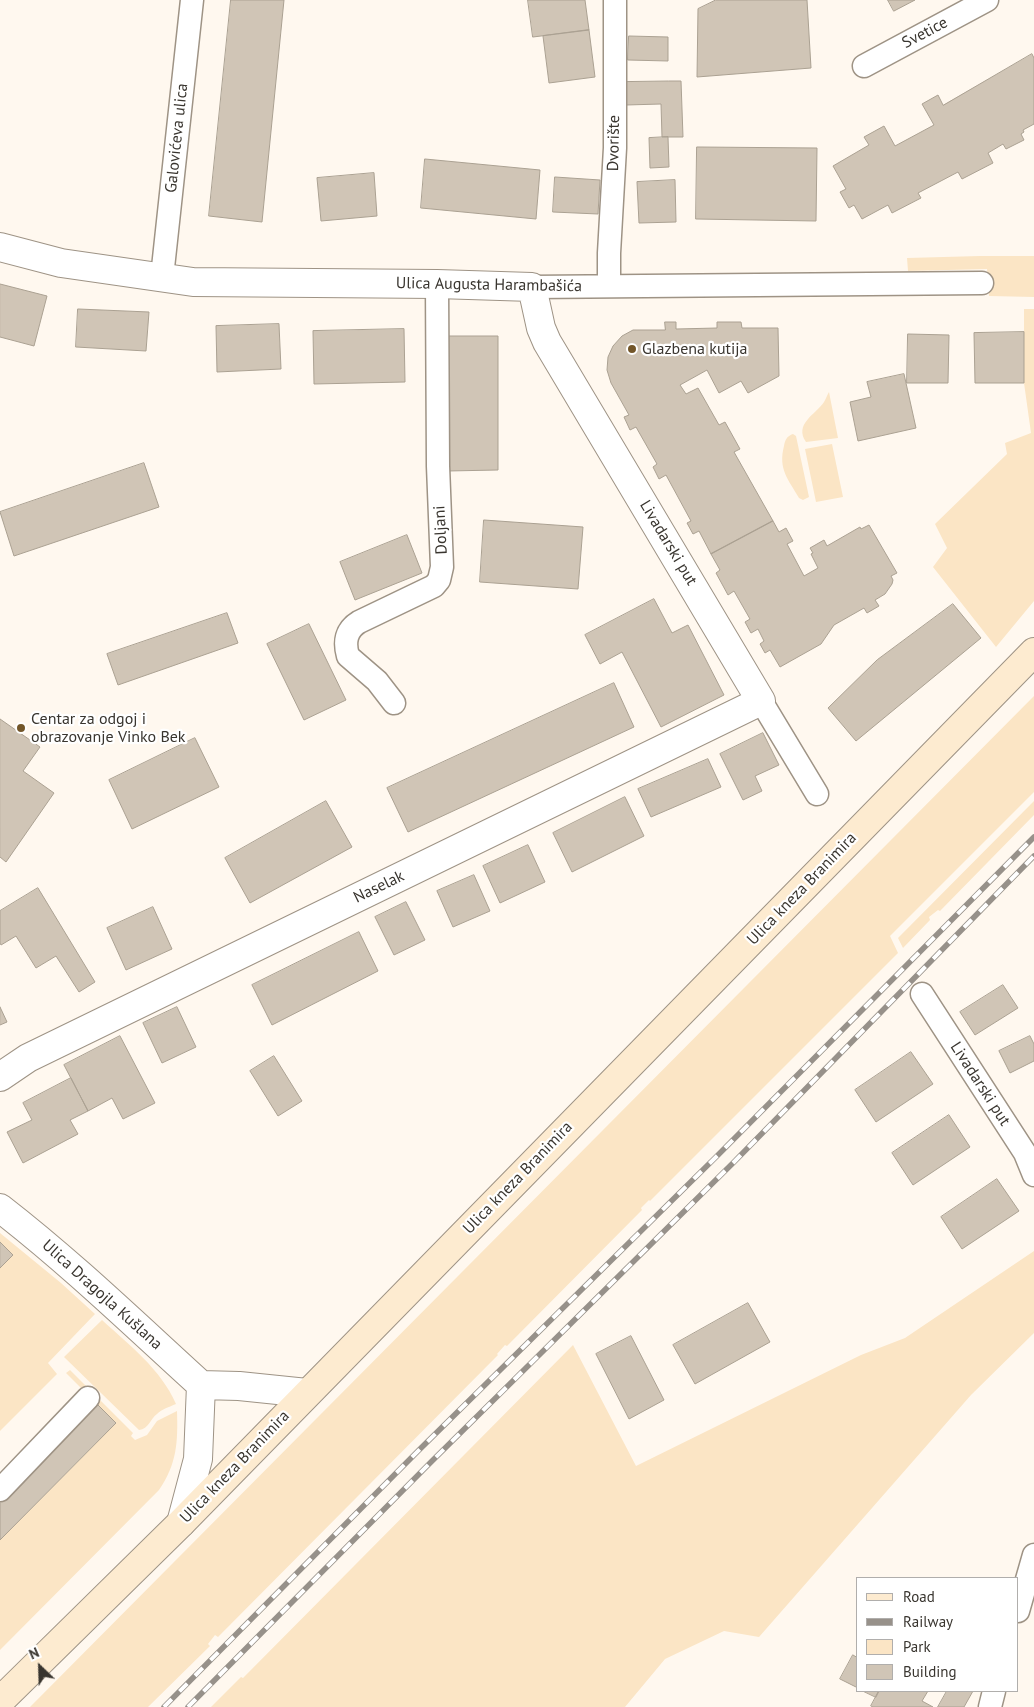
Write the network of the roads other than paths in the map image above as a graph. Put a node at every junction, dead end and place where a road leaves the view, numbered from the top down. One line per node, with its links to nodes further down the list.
1 (192, 0): 6 (street, Galovićeva ulica)
2 (615, 0): 9 (street, Dvorište)
3 (987, 0): 4 (street, Svetice)
4 (864, 66)
5 (0, 246): 6 (street, Ulica Augusta Harambašića)
6 (162, 277): 8 (street, Ulica Augusta Harambašića)
7 (982, 283): 9 (street, Ulica Augusta Harambašića)
8 (437, 284): 10 (street, Ulica Augusta Harambašića); 13 (street, Doljani)
9 (609, 286): 10 (street, Ulica Augusta Harambašića)
10 (532, 287): 12 (street, Livadarski put)
11 (1034, 652): 20 (main road, Ulica kneza Branimira)
12 (761, 701): 14 (street, Livadarski put); 16 (street, Naselak)
13 (394, 703)
14 (817, 794)
15 (922, 994): 17 (street, Livadarski put)
16 (0, 1078)
17 (1034, 1175)
18 (0, 1208): 19 (street, Ulica Dragojla Kušlana)
19 (201, 1385): 20 (street); 23 (street)
20 (307, 1394): 23 (main road, Ulica kneza Branimira)
21 (88, 1398): 22 (street)
22 (0, 1490)
23 (181, 1523): 27 (main road, Ulica kneza Branimira)
24 (1034, 1555): 25 (street)
25 (1019, 1608)
26 (994, 1692): 28 (street)
27 (0, 1702)
28 (990, 1707)

